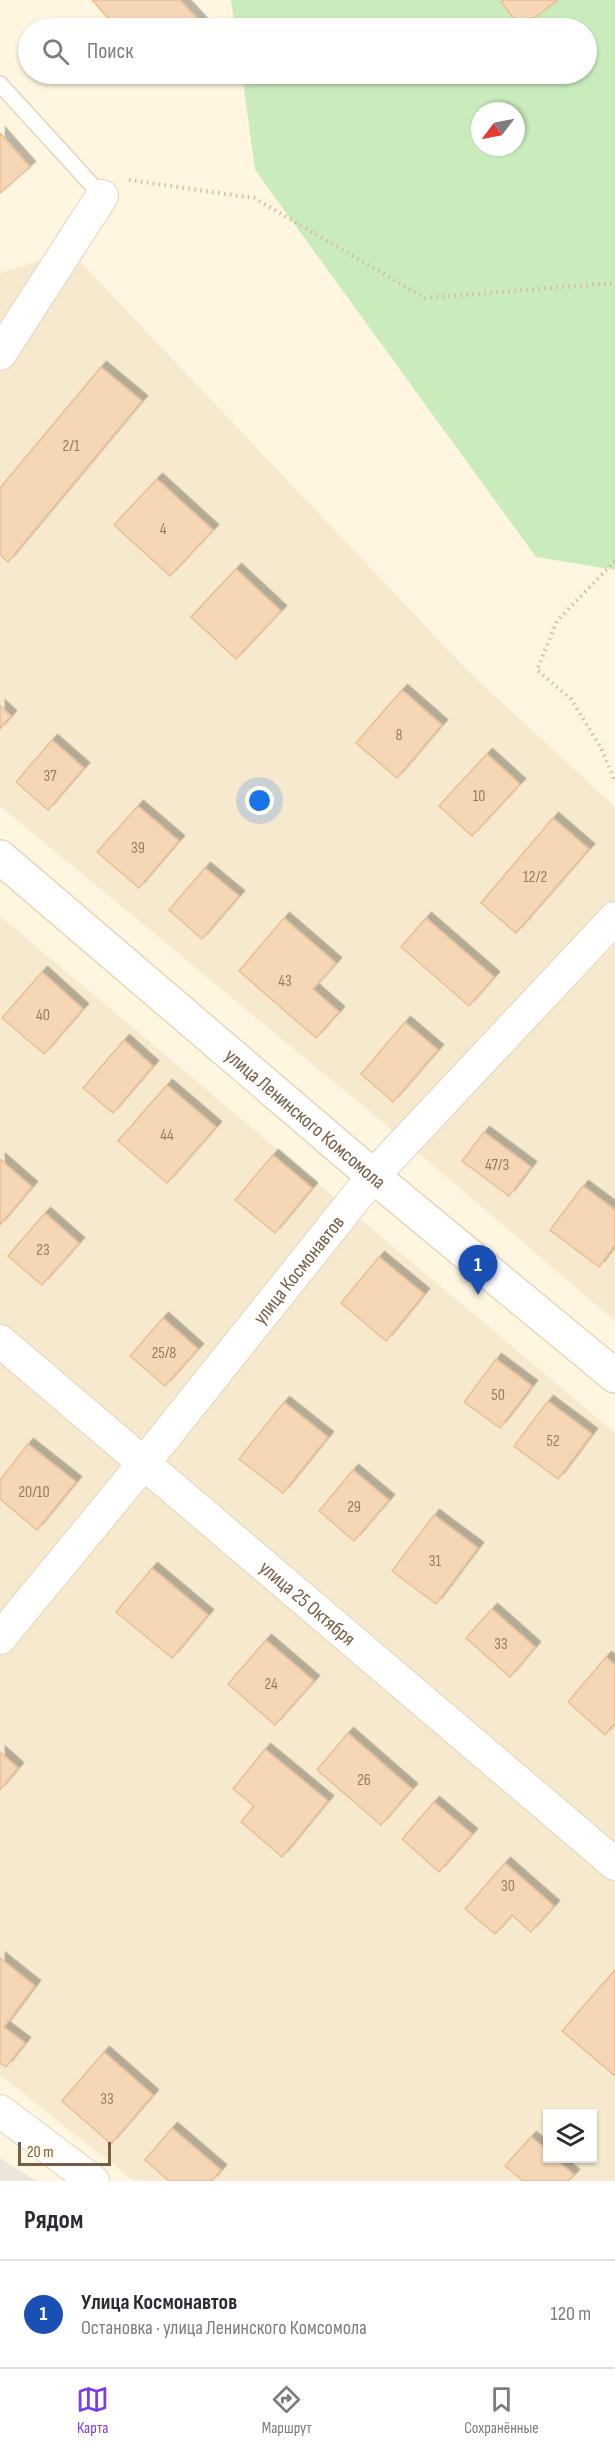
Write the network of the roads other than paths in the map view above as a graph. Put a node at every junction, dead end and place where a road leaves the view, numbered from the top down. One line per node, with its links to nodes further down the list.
1 (0, 84): 2 (lane)
2 (102, 196): 3 (street)
3 (0, 354)
4 (0, 857): 6 (main road, улица Ленинского Комсомола)
5 (615, 918): 6 (street, улица Космонавтов)
6 (373, 1176): 8 (main road, улица Ленинского Комсомола); 9 (street, улица Космонавтов)
7 (0, 1341): 9 (street, улица 25 Октября)
8 (615, 1376)
9 (144, 1463): 10 (street, улица Космонавтов); 11 (street, улица 25 Октября)
10 (0, 1638)
11 (615, 1864)
12 (0, 2111): 13 (street)
13 (93, 2181)

